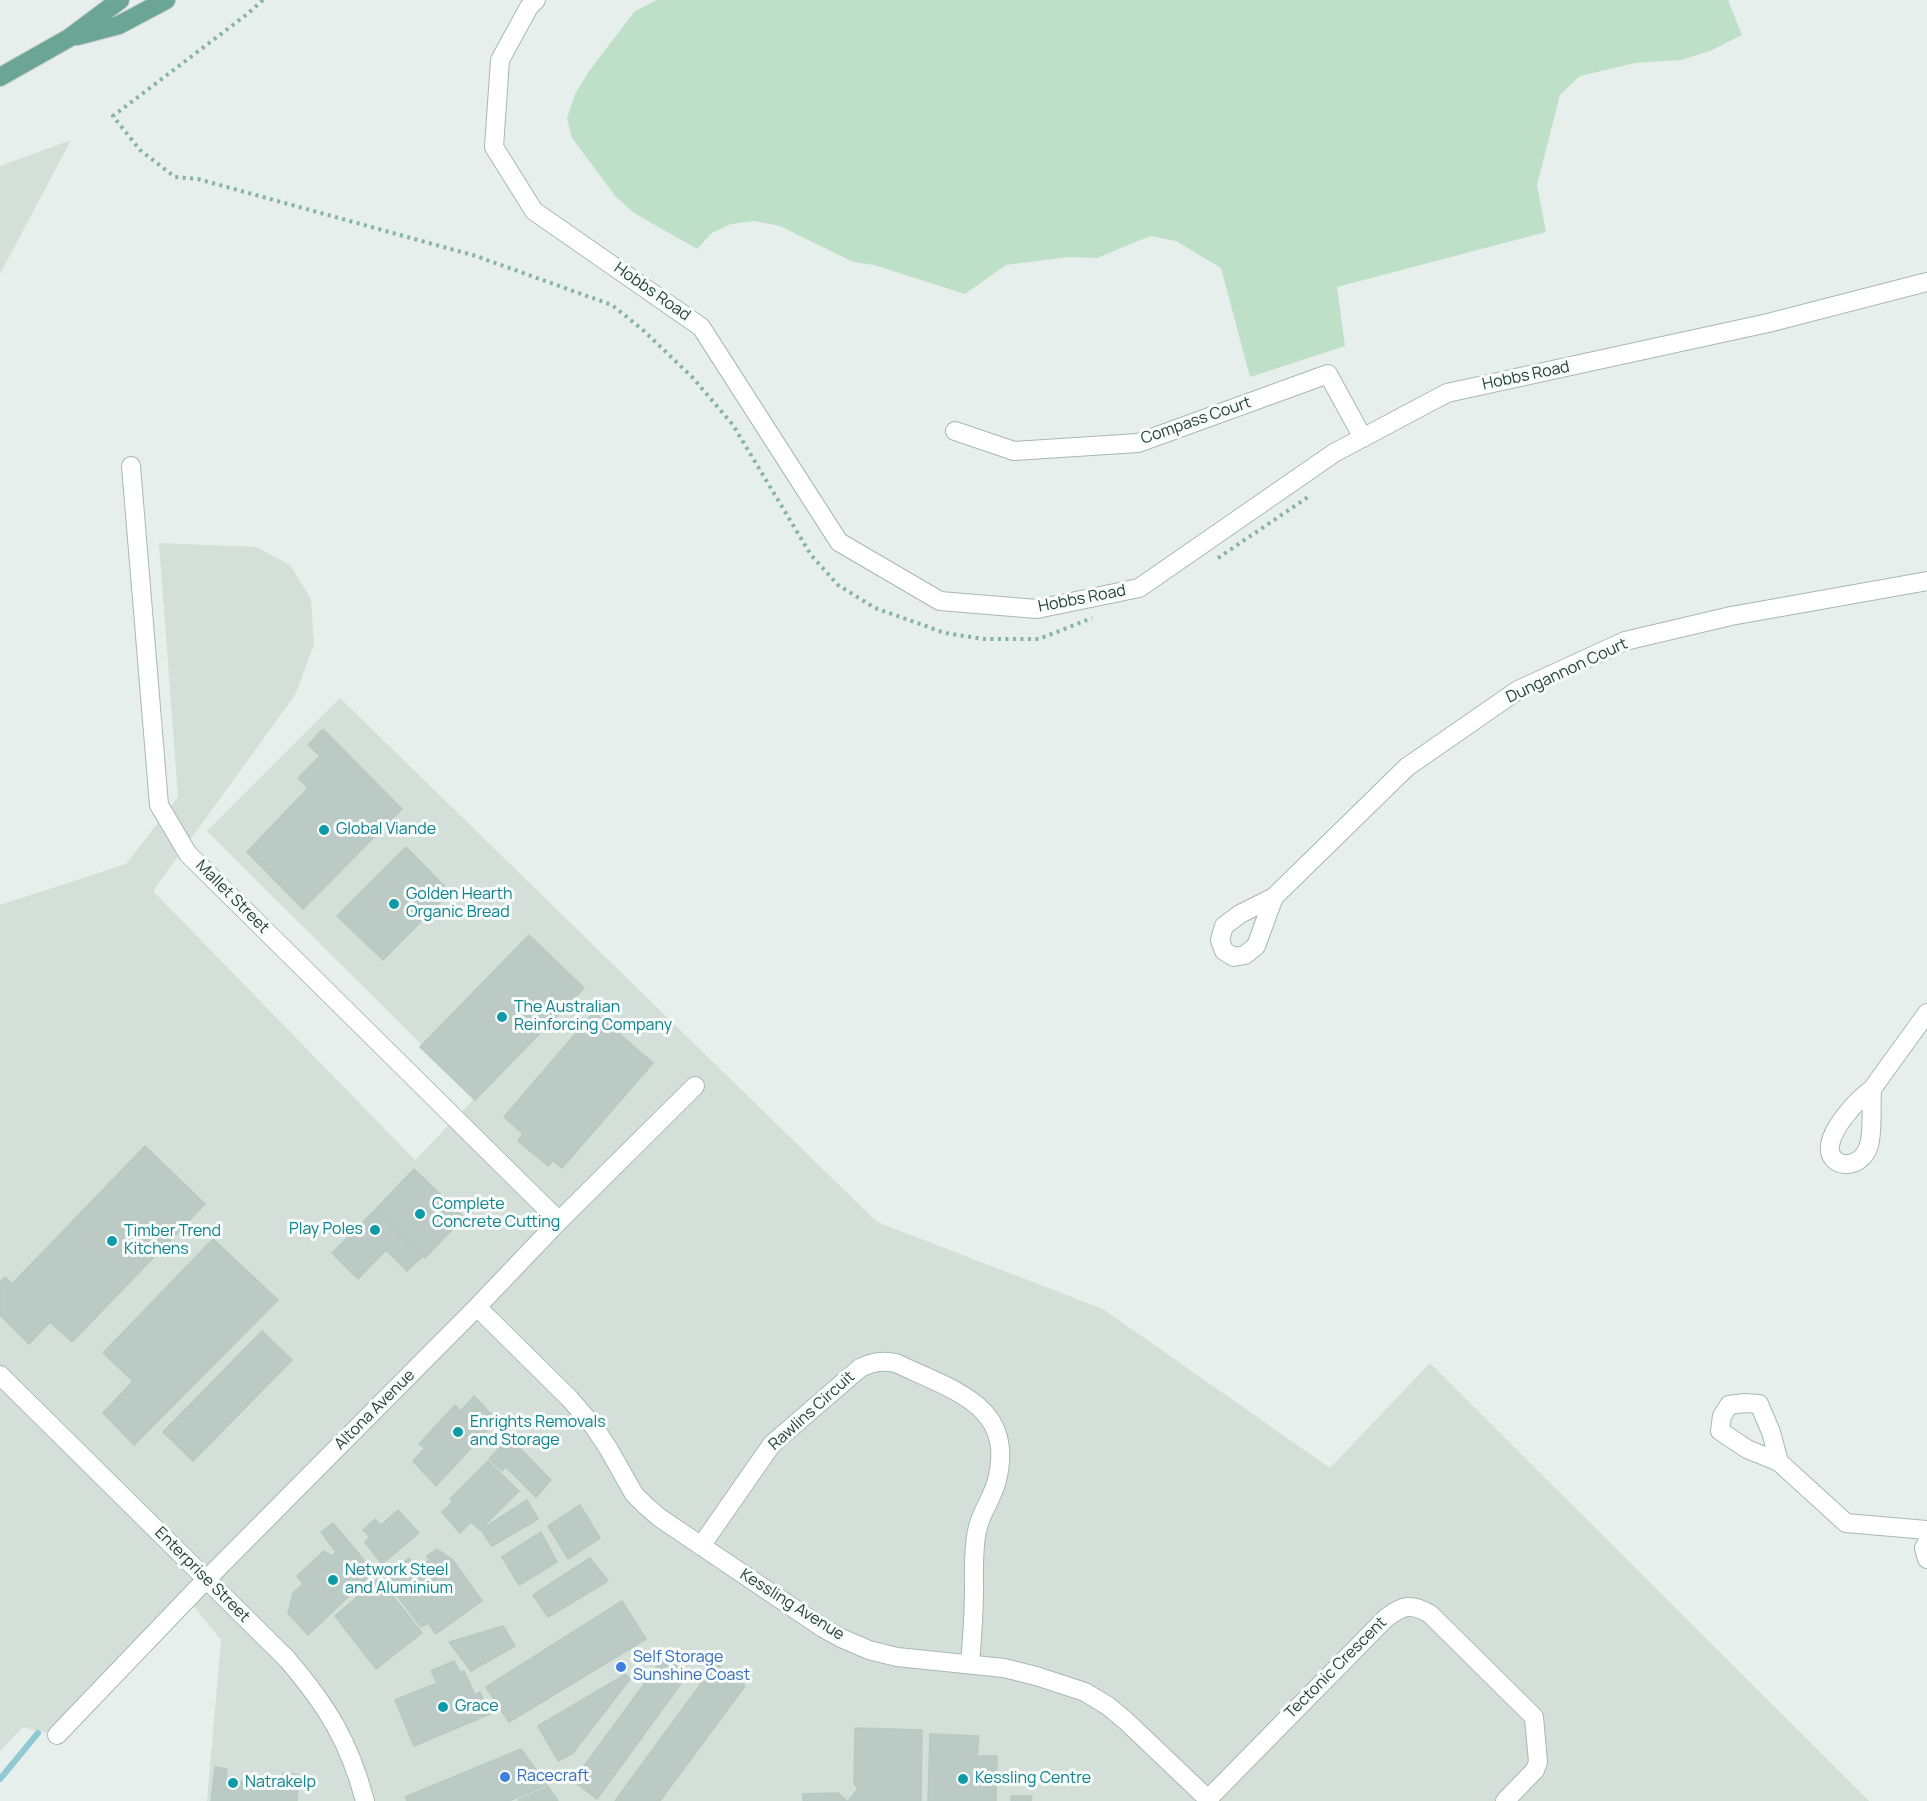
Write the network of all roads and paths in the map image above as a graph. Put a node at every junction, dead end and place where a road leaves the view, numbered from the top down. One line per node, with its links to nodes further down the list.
1 (120, 0): 5 (main road)
2 (166, 0): 5 (main road)
3 (262, 0): 14 (path)
4 (536, 0): 9 (street, Hobbs Road)
5 (69, 38): 6 (main road)
6 (0, 77)
7 (1927, 282): 9 (street, Hobbs Road)
8 (955, 431): 9 (street, Compass Court)
9 (1363, 438)
10 (131, 466): 19 (street, Mallet Street)
11 (1308, 497): 12 (path)
12 (1212, 561)
13 (1927, 581): 15 (street, Dungannon Court)
14 (1094, 617)
15 (1274, 897)
16 (1927, 1013): 18 (street)
17 (695, 1086): 19 (street, Altona Avenue)
18 (1872, 1089)
19 (559, 1221): 20 (street, Altona Avenue)
20 (477, 1307): 25 (street, Kessling Avenue); 27 (street, Altona Avenue)
21 (0, 1375): 27 (street, Enterprise Street)
22 (1779, 1462): 23 (street)
23 (1927, 1530)
24 (1927, 1542): 26 (street)
25 (701, 1546): 28 (street, Kessling Avenue); 28 (street, Rawlins Circuit)
26 (1927, 1559)
27 (207, 1579): 29 (street, Altona Avenue); 31 (street, Enterprise Street)
28 (970, 1664): 30 (street, Kessling Avenue)
29 (57, 1735)
30 (1209, 1800): 32 (street, Tectonic Crescent)
31 (365, 1801)
32 (1505, 1801)

